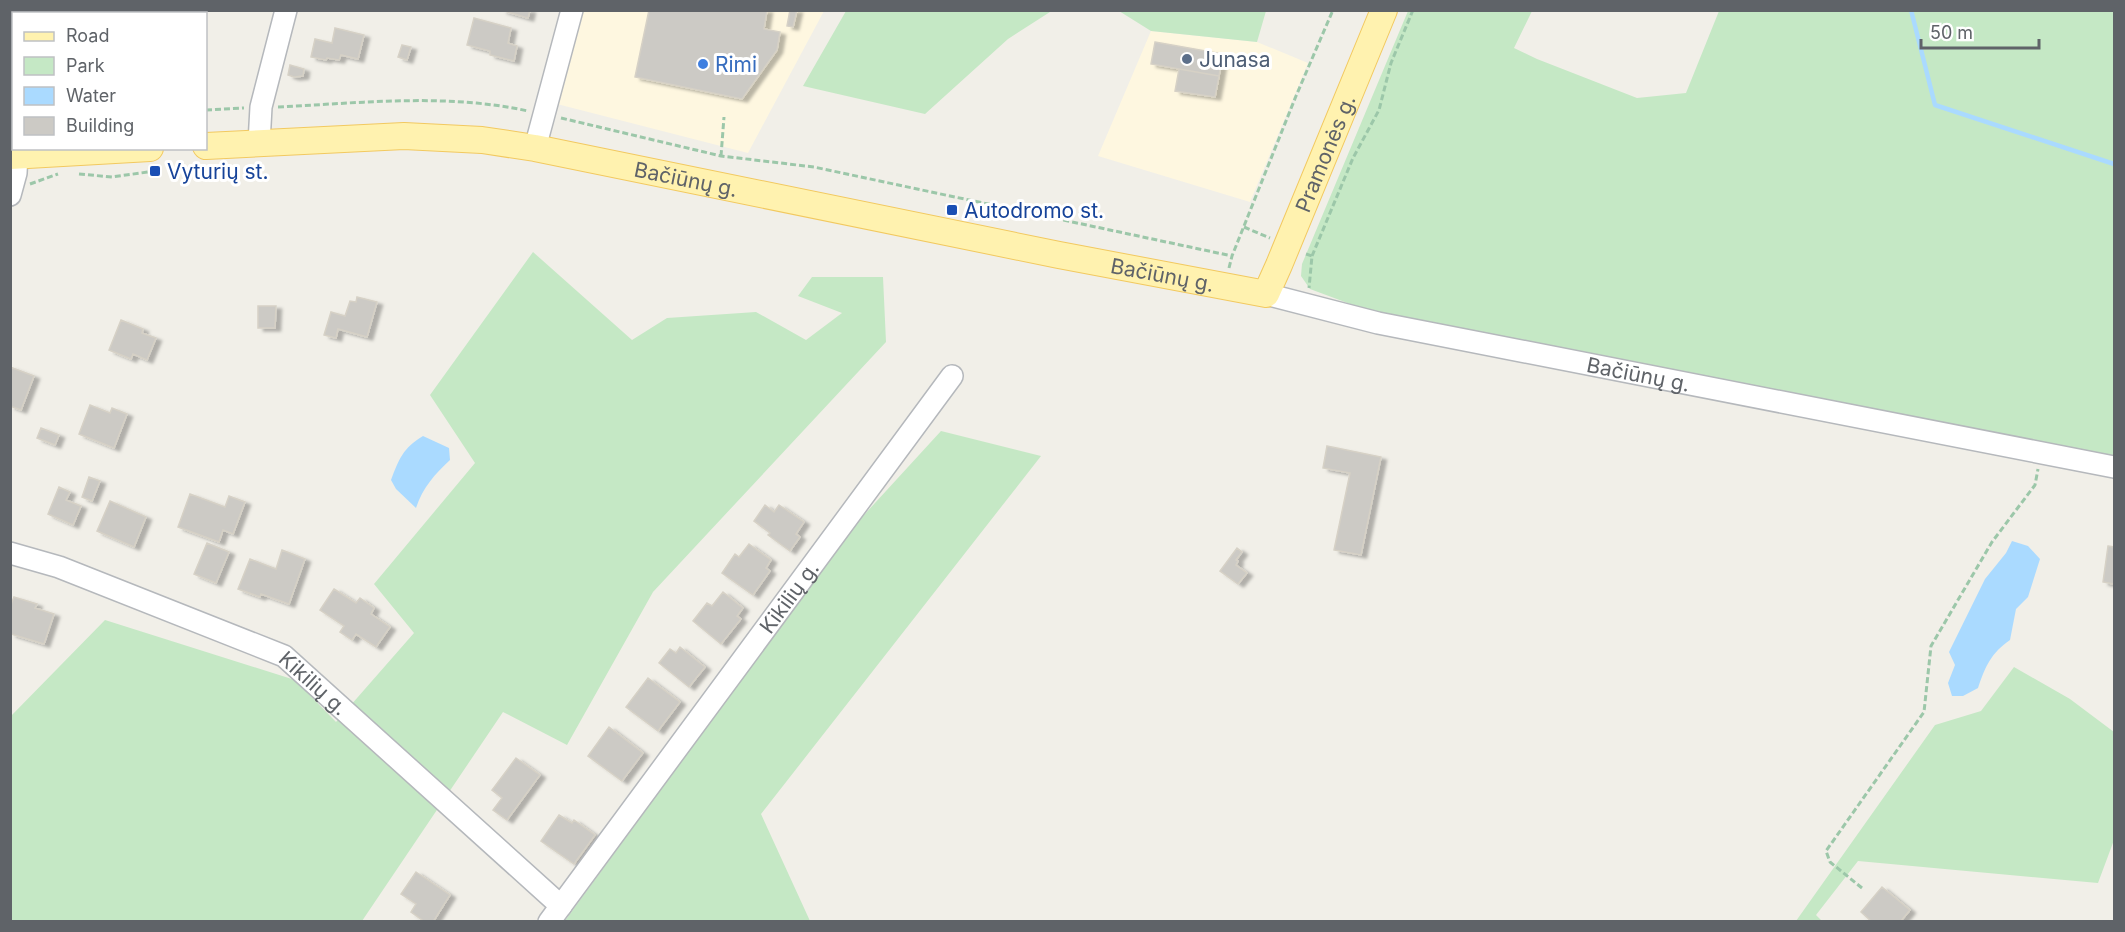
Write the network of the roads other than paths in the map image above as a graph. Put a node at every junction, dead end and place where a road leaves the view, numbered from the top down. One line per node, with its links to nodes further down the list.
1 (286, 10): 4 (street)
2 (572, 10): 6 (street)
3 (1384, 10): 10 (main road, Pramonės g.)
4 (259, 143): 5 (main road, Bačiūnų g.); 6 (main road, Bačiūnų g.)
5 (207, 146)
6 (535, 148): 10 (main road, Bačiūnų g.)
7 (14, 155): 8 (main road); 9 (street)
8 (153, 160)
9 (12, 191)
10 (1266, 294): 12 (street, Bačiūnų g.)
11 (952, 376): 14 (street, Kikilių g.)
12 (2115, 467)
13 (10, 553): 14 (street, Kikilių g.)
14 (555, 914)

